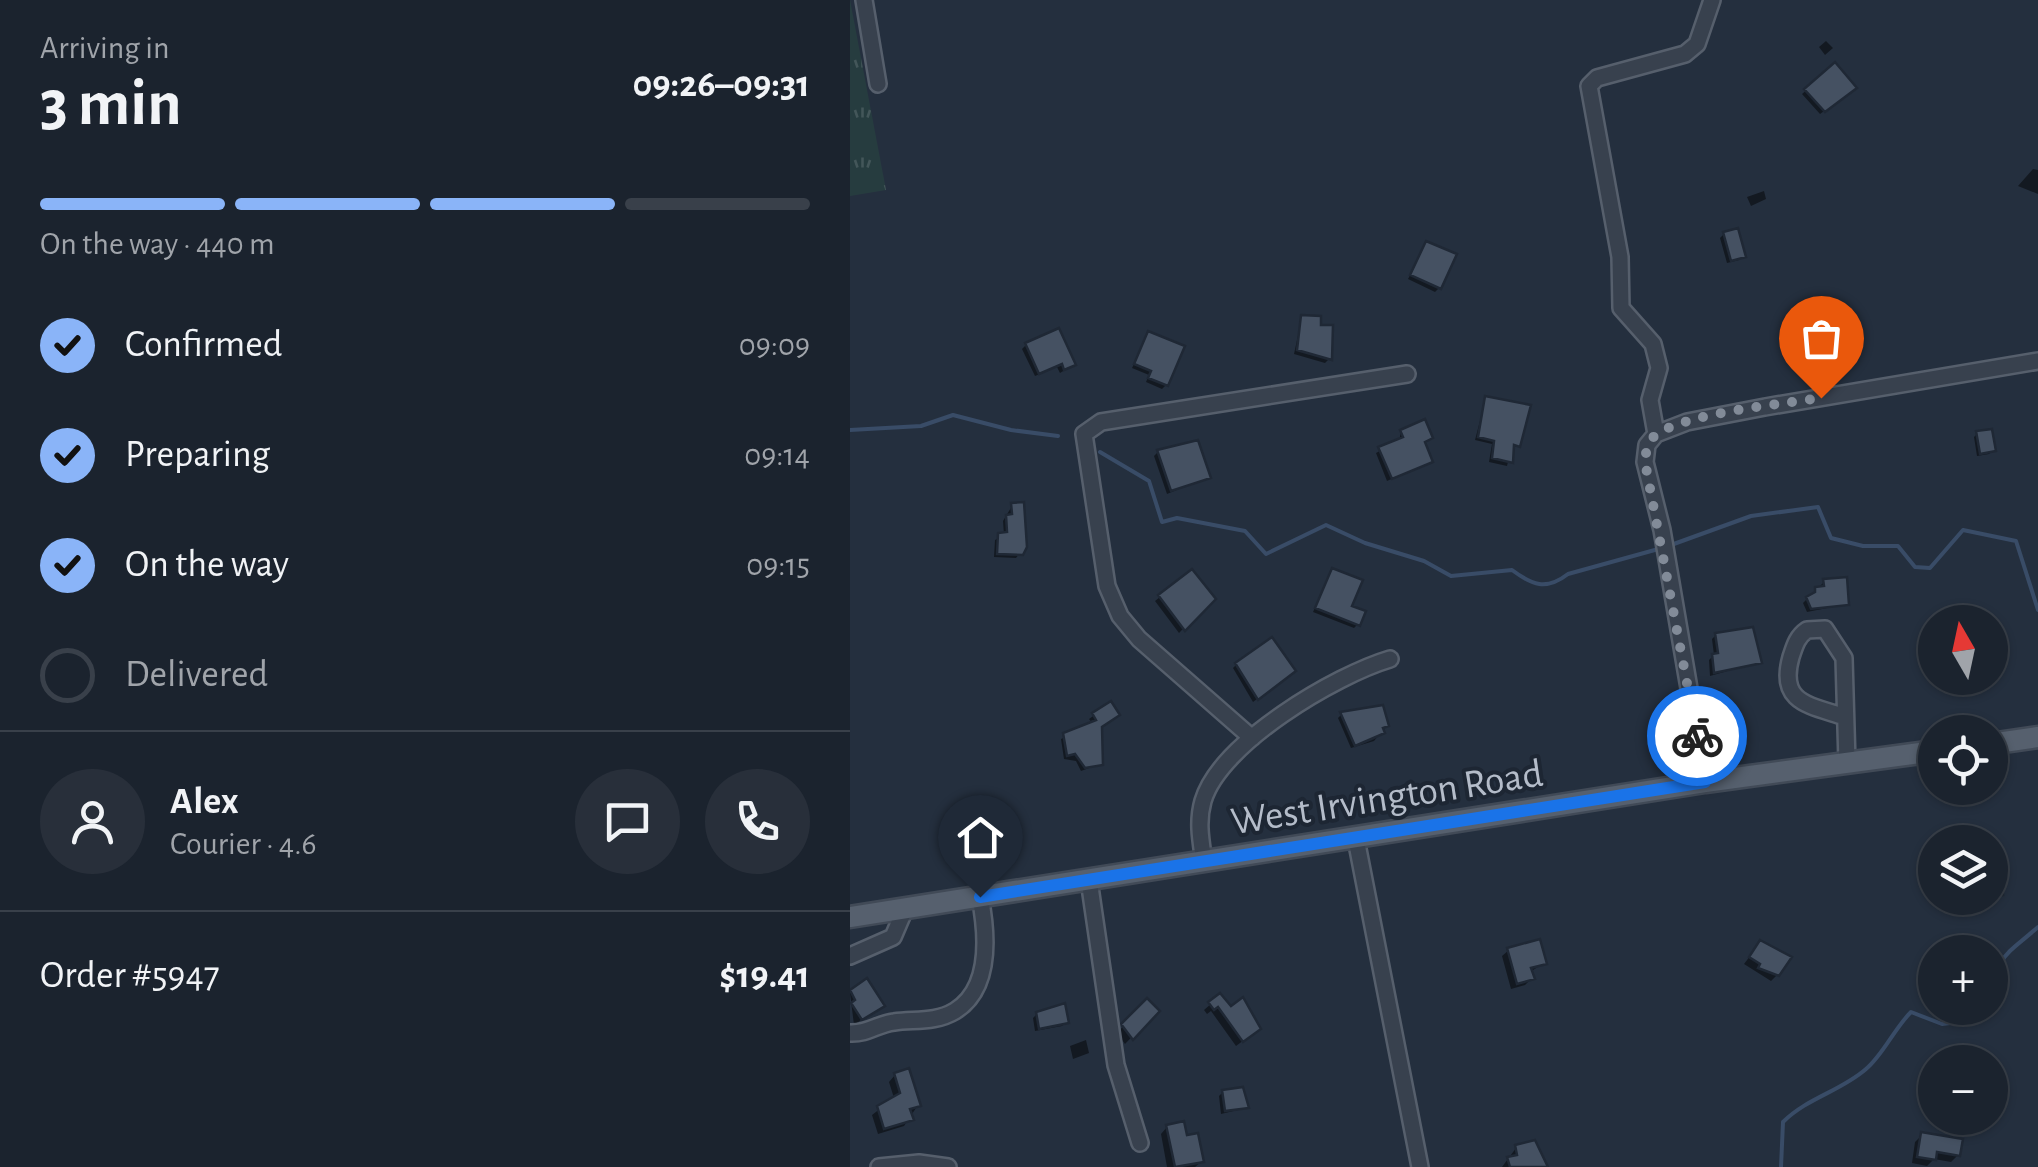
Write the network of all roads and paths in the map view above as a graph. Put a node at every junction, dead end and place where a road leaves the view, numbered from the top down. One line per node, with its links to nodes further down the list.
1 (864, 0): 3 (street)
2 (1712, 0): 6 (street)
3 (878, 84)
4 (2038, 361): 6 (street)
5 (1407, 374): 10 (street)
6 (1656, 434): 14 (street)
7 (1390, 659): 10 (street)
8 (1845, 717): 8 (street); 13 (street)
9 (2038, 737): 11 (main road)
10 (1252, 738): 16 (street)
11 (2008, 741)
12 (1918, 753): 13 (main road, West Irvington Road)
13 (1847, 763): 14 (main road, West Irvington Road)
14 (1705, 782): 15 (main road, West Irvington Road)
15 (1356, 839): 16 (main road, West Irvington Road); 26 (street)
16 (1204, 862): 17 (main road, West Irvington Road)
17 (1089, 880): 18 (main road, West Irvington Road); 23 (street)
18 (980, 897): 19 (main road, West Irvington Road); 22 (street)
19 (905, 909): 20 (main road, West Irvington Road); 21 (street)
20 (850, 918)
21 (850, 956)
22 (850, 1034)
23 (1140, 1144)
24 (879, 1167): 25 (street)
25 (948, 1167)
26 (1420, 1167)

